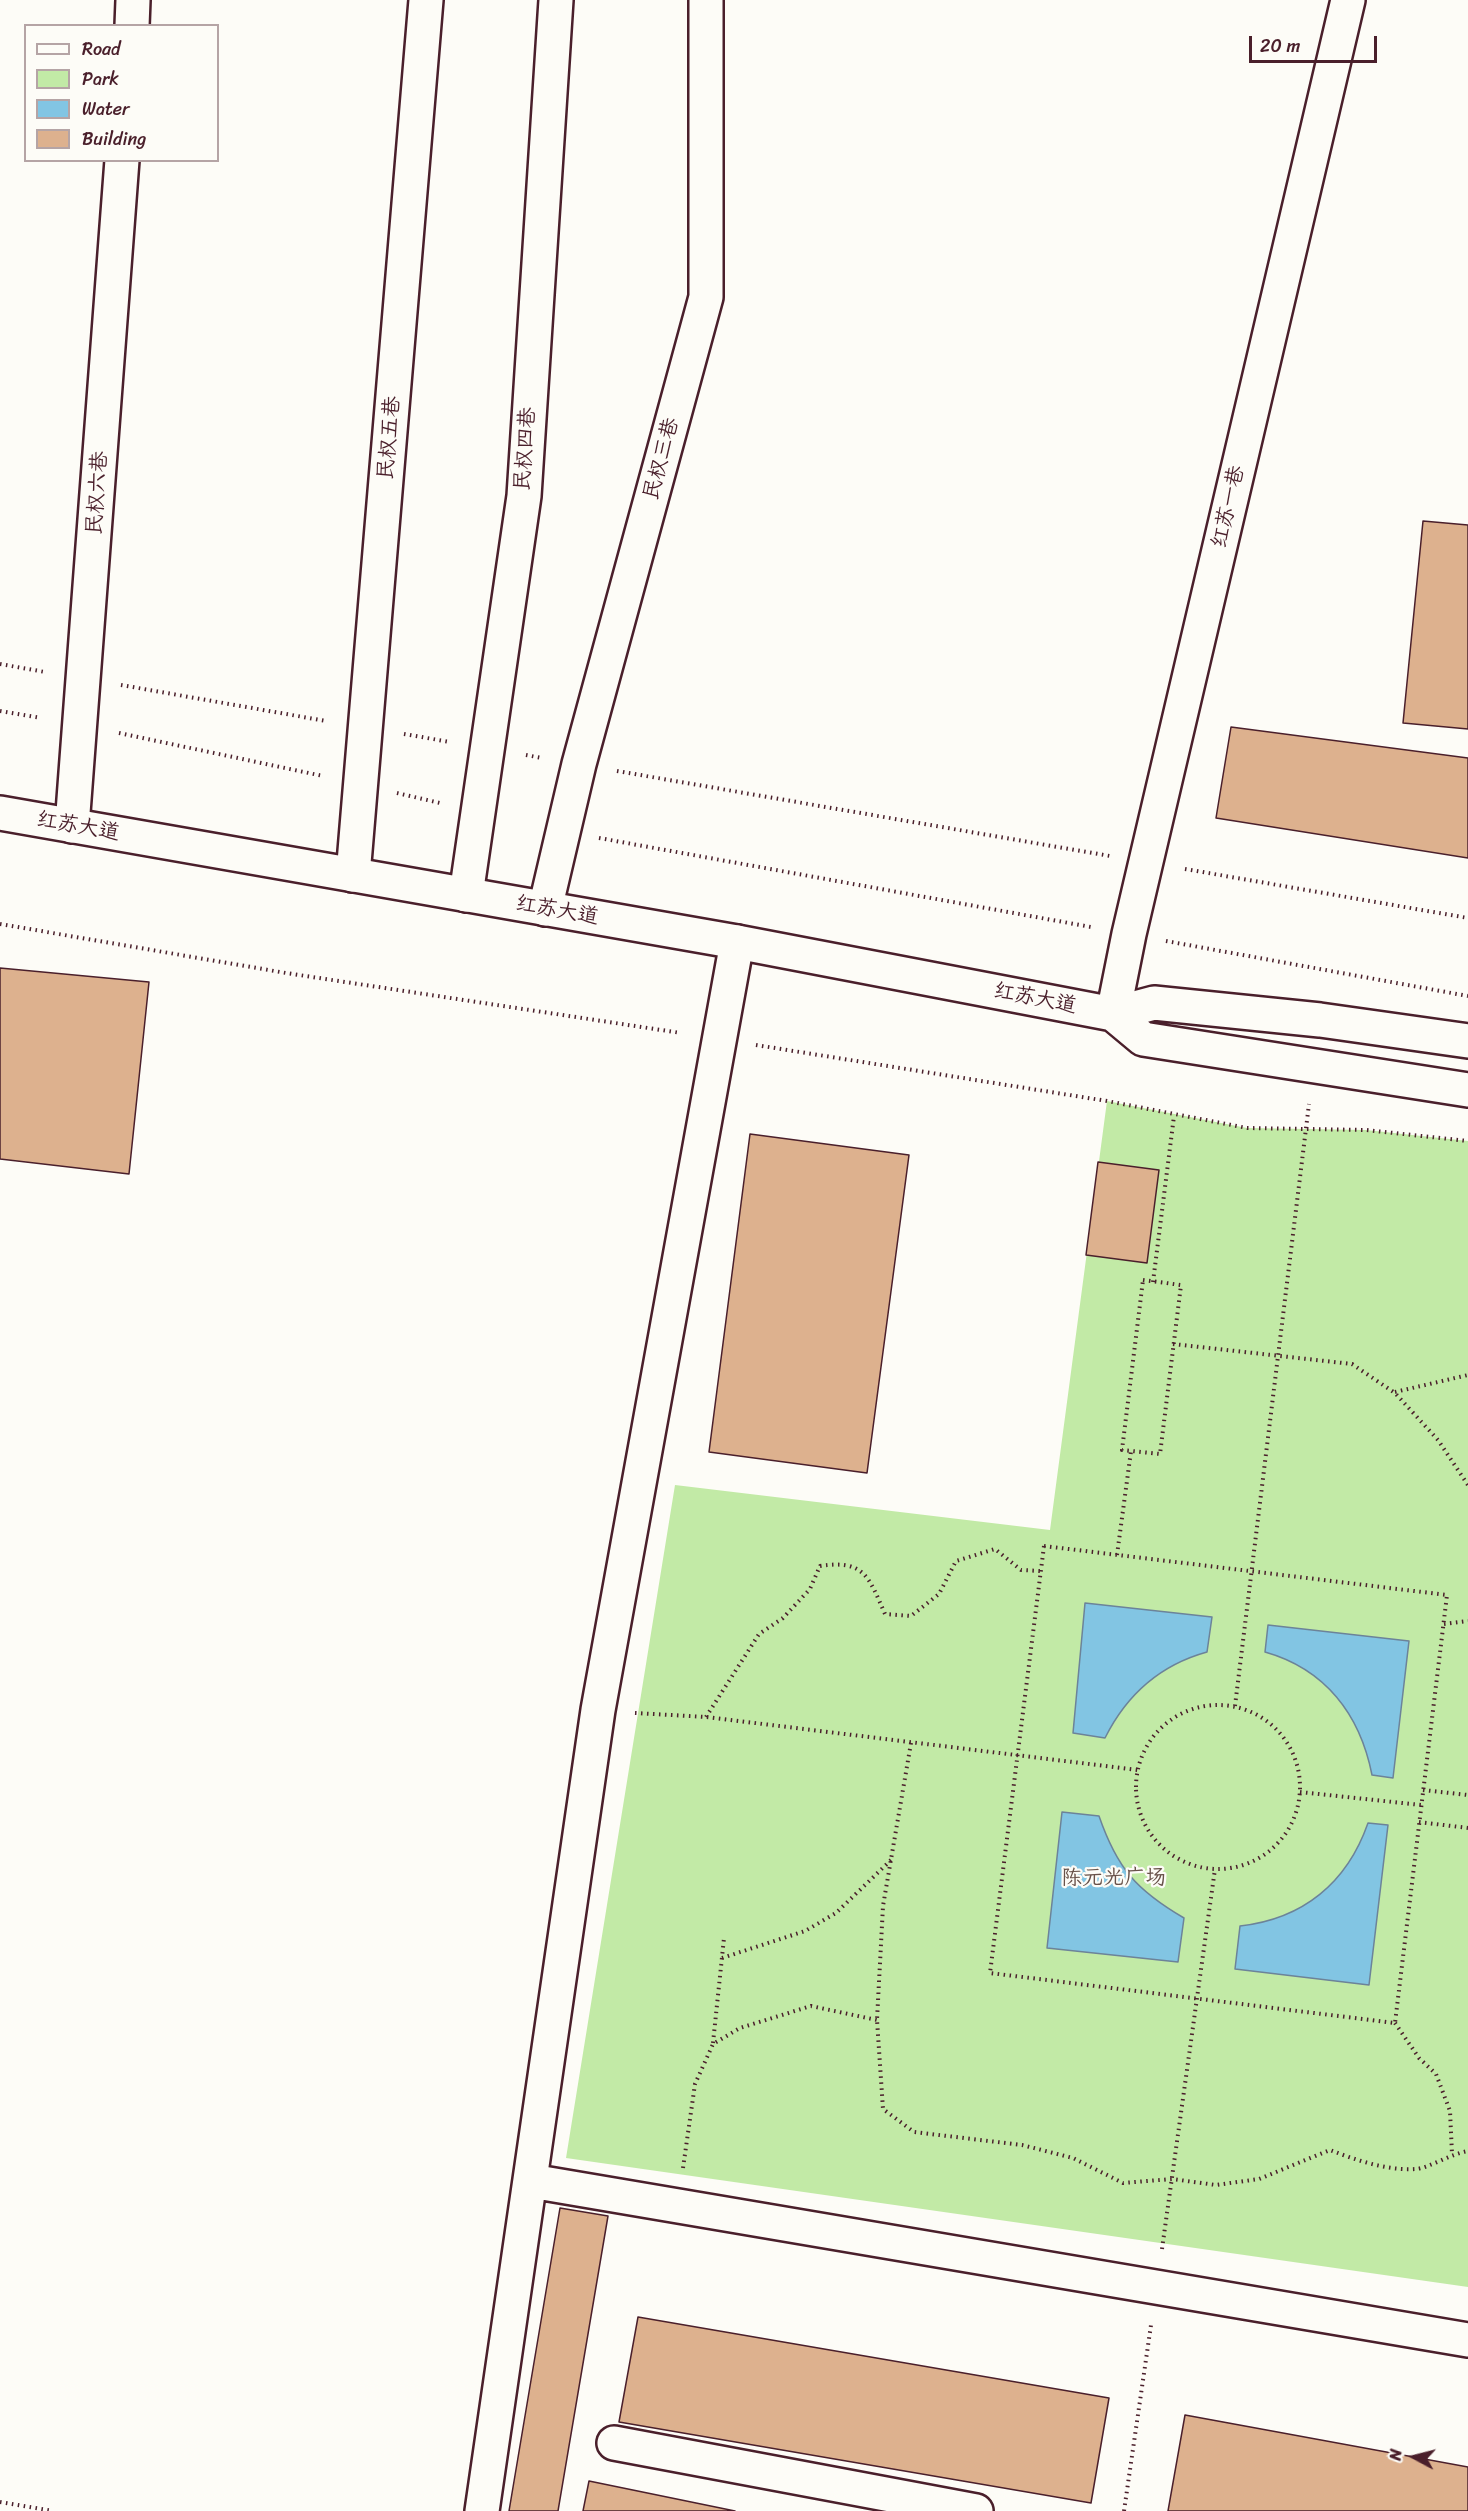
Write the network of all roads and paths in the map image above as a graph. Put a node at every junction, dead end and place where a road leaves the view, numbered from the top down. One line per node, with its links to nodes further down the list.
1 (133, 0): 6 (main road)
2 (426, 0): 12 (main road, 民权五巷)
3 (556, 0): 13 (main road, 民权四巷)
4 (706, 0): 14 (main road, 民权三巷)
5 (1348, 0): 20 (main road, 红苏一巷)
6 (132, 24)
7 (122, 162): 9 (main road, 民权六巷)
8 (0, 664): 9 (path)
9 (84, 679): 11 (main road, 民权六巷); 12 (path)
10 (0, 711): 11 (path)
11 (81, 725): 15 (path); 18 (main road, 民权六巷)
12 (366, 728): 13 (path); 15 (main road, 民权五巷)
13 (486, 748): 14 (path); 16 (main road, 民权四巷)
14 (579, 764): 19 (main road, 民权三巷); 20 (path)
15 (361, 785): 16 (path); 21 (main road, 民权五巷)
16 (477, 812): 22 (main road, 民权四巷)
17 (0, 813): 18 (main road, 红苏大道)
18 (72, 826): 21 (main road, 红苏大道)
19 (564, 831): 23 (main road, 民权三巷); 25 (path)
20 (1146, 862): 24 (path); 25 (main road, 红苏一巷)
21 (353, 875): 22 (main road, 红苏大道)
22 (466, 895): 23 (main road, 红苏大道)
23 (545, 909): 26 (main road, 红苏大道)
24 (1468, 918)
25 (1129, 934): 27 (path); 28 (main road, 红苏一巷)
26 (736, 942): 28 (main road, 红苏大道); 46 (main road)
27 (1468, 996)
28 (1113, 1014): 29 (main road, 红苏大道); 30 (main road, 红苏大道)
29 (1468, 1041)
30 (1314, 1066): 31 (main road, 红苏大道); 35 (path)
31 (1468, 1090)
32 (1174, 1116): 33 (path)
33 (1153, 1282): 34 (path); 38 (path)
34 (1173, 1344): 35 (path); 38 (path)
35 (1278, 1355): 37 (path); 42 (path)
36 (1468, 1375): 37 (path)
37 (1395, 1393): 39 (path)
38 (1131, 1451): 40 (path)
39 (1468, 1485)
40 (1117, 1555): 41 (path); 42 (path)
41 (1040, 1571): 47 (path); 49 (path)
42 (1251, 1571): 44 (path); 45 (path)
43 (1468, 1621): 44 (path)
44 (1444, 1624): 51 (path)
45 (1235, 1706): 50 (path); 52 (path)
46 (598, 1710): 47 (path); 68 (main road)
47 (706, 1717): 48 (path)
48 (911, 1743): 49 (path); 57 (path)
49 (1017, 1756): 50 (path); 61 (path)
50 (1138, 1770): 58 (path)
51 (1423, 1790): 53 (path); 54 (path)
52 (1300, 1792): 54 (path); 58 (path)
53 (1468, 1795)
54 (1421, 1805): 55 (path)
55 (1419, 1822): 56 (path); 63 (path)
56 (1468, 1828)
57 (891, 1859): 60 (path); 62 (path)
58 (1215, 1869): 61 (path)
59 (724, 1938): 60 (path)
60 (722, 1958): 64 (path)
61 (1198, 1999): 63 (path); 67 (path)
62 (877, 2020): 64 (path); 67 (path)
63 (1395, 2023): 66 (path)
64 (713, 2044): 69 (path)
65 (1468, 2151): 66 (path)
66 (1452, 2154): 67 (path)
67 (1172, 2179): 70 (path)
68 (531, 2181): 69 (main road); 75 (main road)
69 (676, 2205): 70 (main road)
70 (1156, 2288): 71 (main road); 77 (path)
71 (1468, 2340)
72 (614, 2443): 76 (main road)
73 (0, 2502): 74 (path)
74 (52, 2511)
75 (482, 2511)
76 (976, 2511)
77 (1124, 2511)

